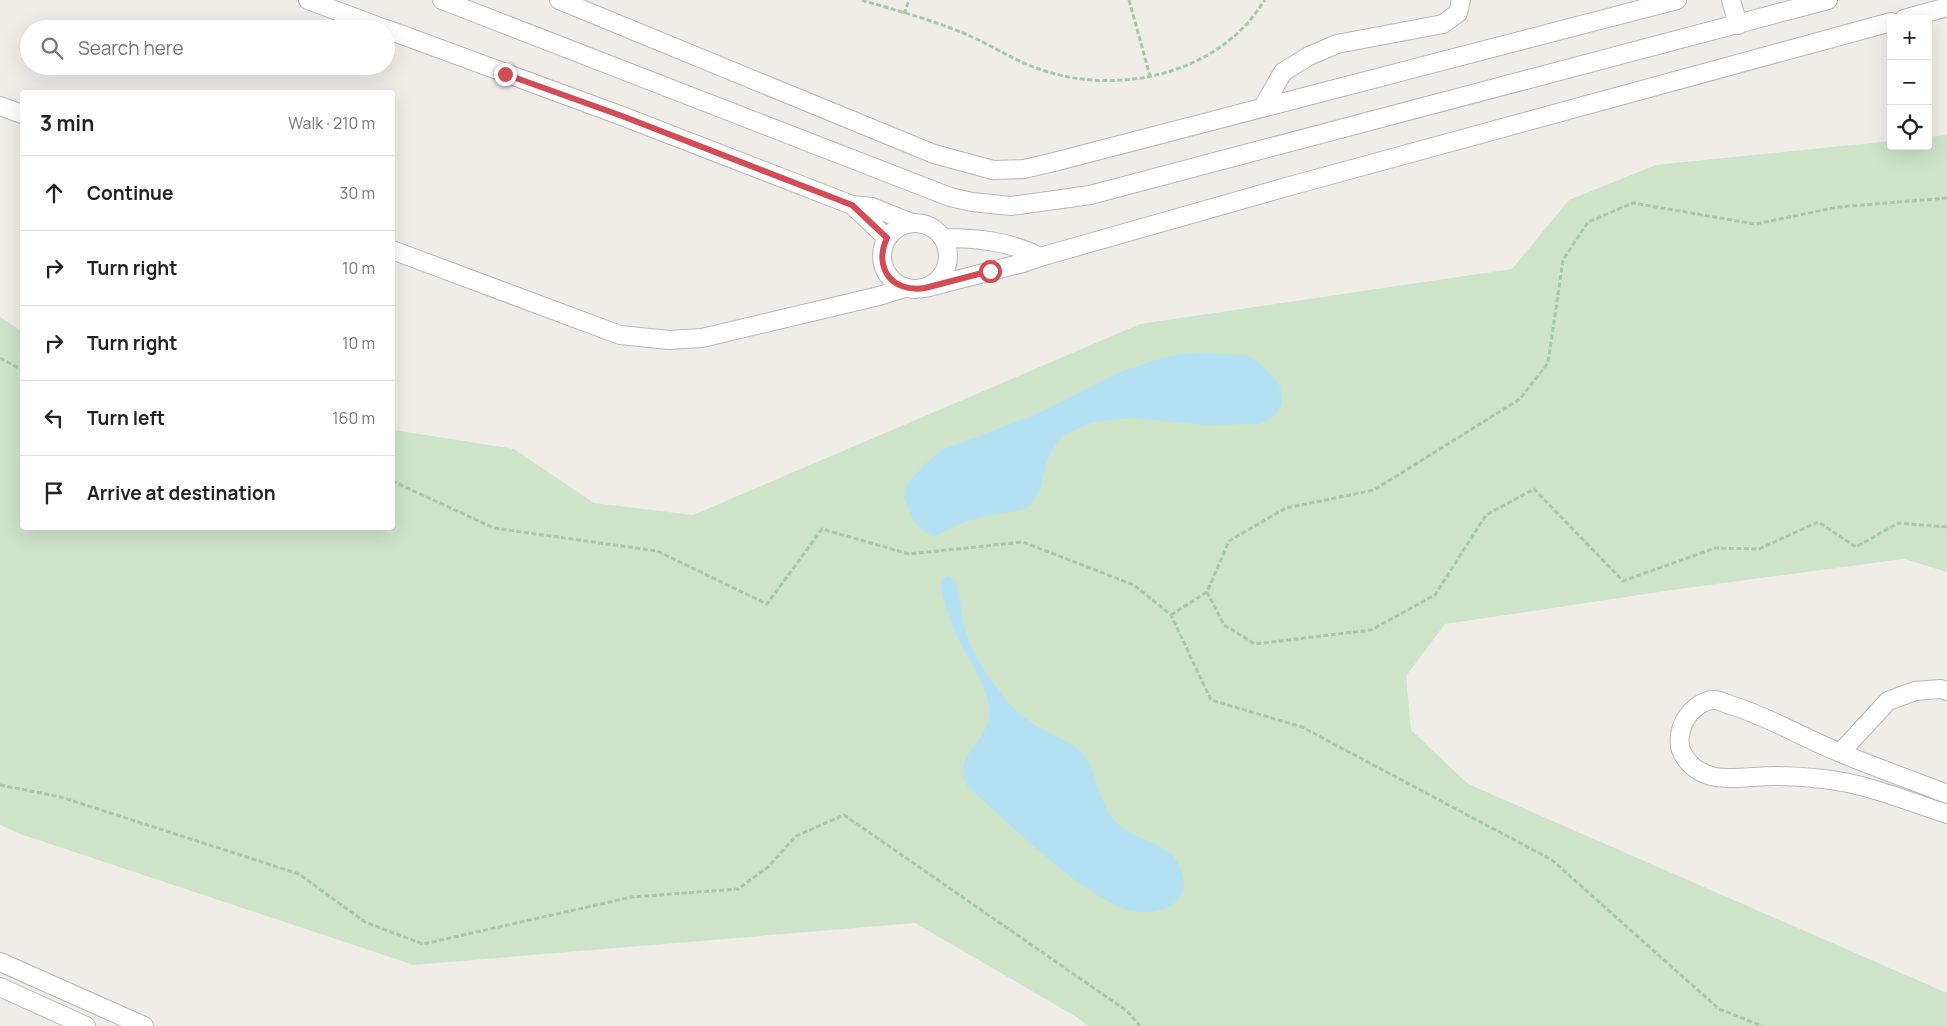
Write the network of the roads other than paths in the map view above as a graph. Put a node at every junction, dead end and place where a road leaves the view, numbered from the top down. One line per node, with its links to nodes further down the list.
1 (308, 0): 10 (street)
2 (442, 0): 12 (street)
3 (559, 0): 15 (street)
4 (1461, 0): 15 (street)
5 (1677, 0): 15 (street)
6 (1731, 0): 12 (street)
7 (1828, 0): 12 (street)
8 (1947, 7): 9 (street)
9 (1918, 15)
10 (362, 20)
11 (1887, 23): 22 (street)
12 (1738, 25)
13 (395, 32): 17 (street)
14 (0, 106): 16 (street)
15 (1263, 107)
16 (20, 113)
17 (852, 205): 18 (street); 19 (street)
18 (912, 223): 19 (street); 20 (street)
19 (887, 238): 23 (street)
20 (943, 238): 22 (street); 25 (street)
21 (395, 251): 26 (street)
22 (1040, 257): 25 (street)
23 (885, 272): 24 (street); 26 (street)
24 (905, 288): 25 (street); 26 (street)
25 (925, 288)
26 (856, 301)
27 (1947, 691): 28 (street)
28 (1840, 753): 29 (street); 30 (street)
29 (1947, 794)
30 (1947, 814)
31 (0, 962): 34 (street)
32 (0, 987): 33 (street)
33 (86, 1026)
34 (144, 1026)

